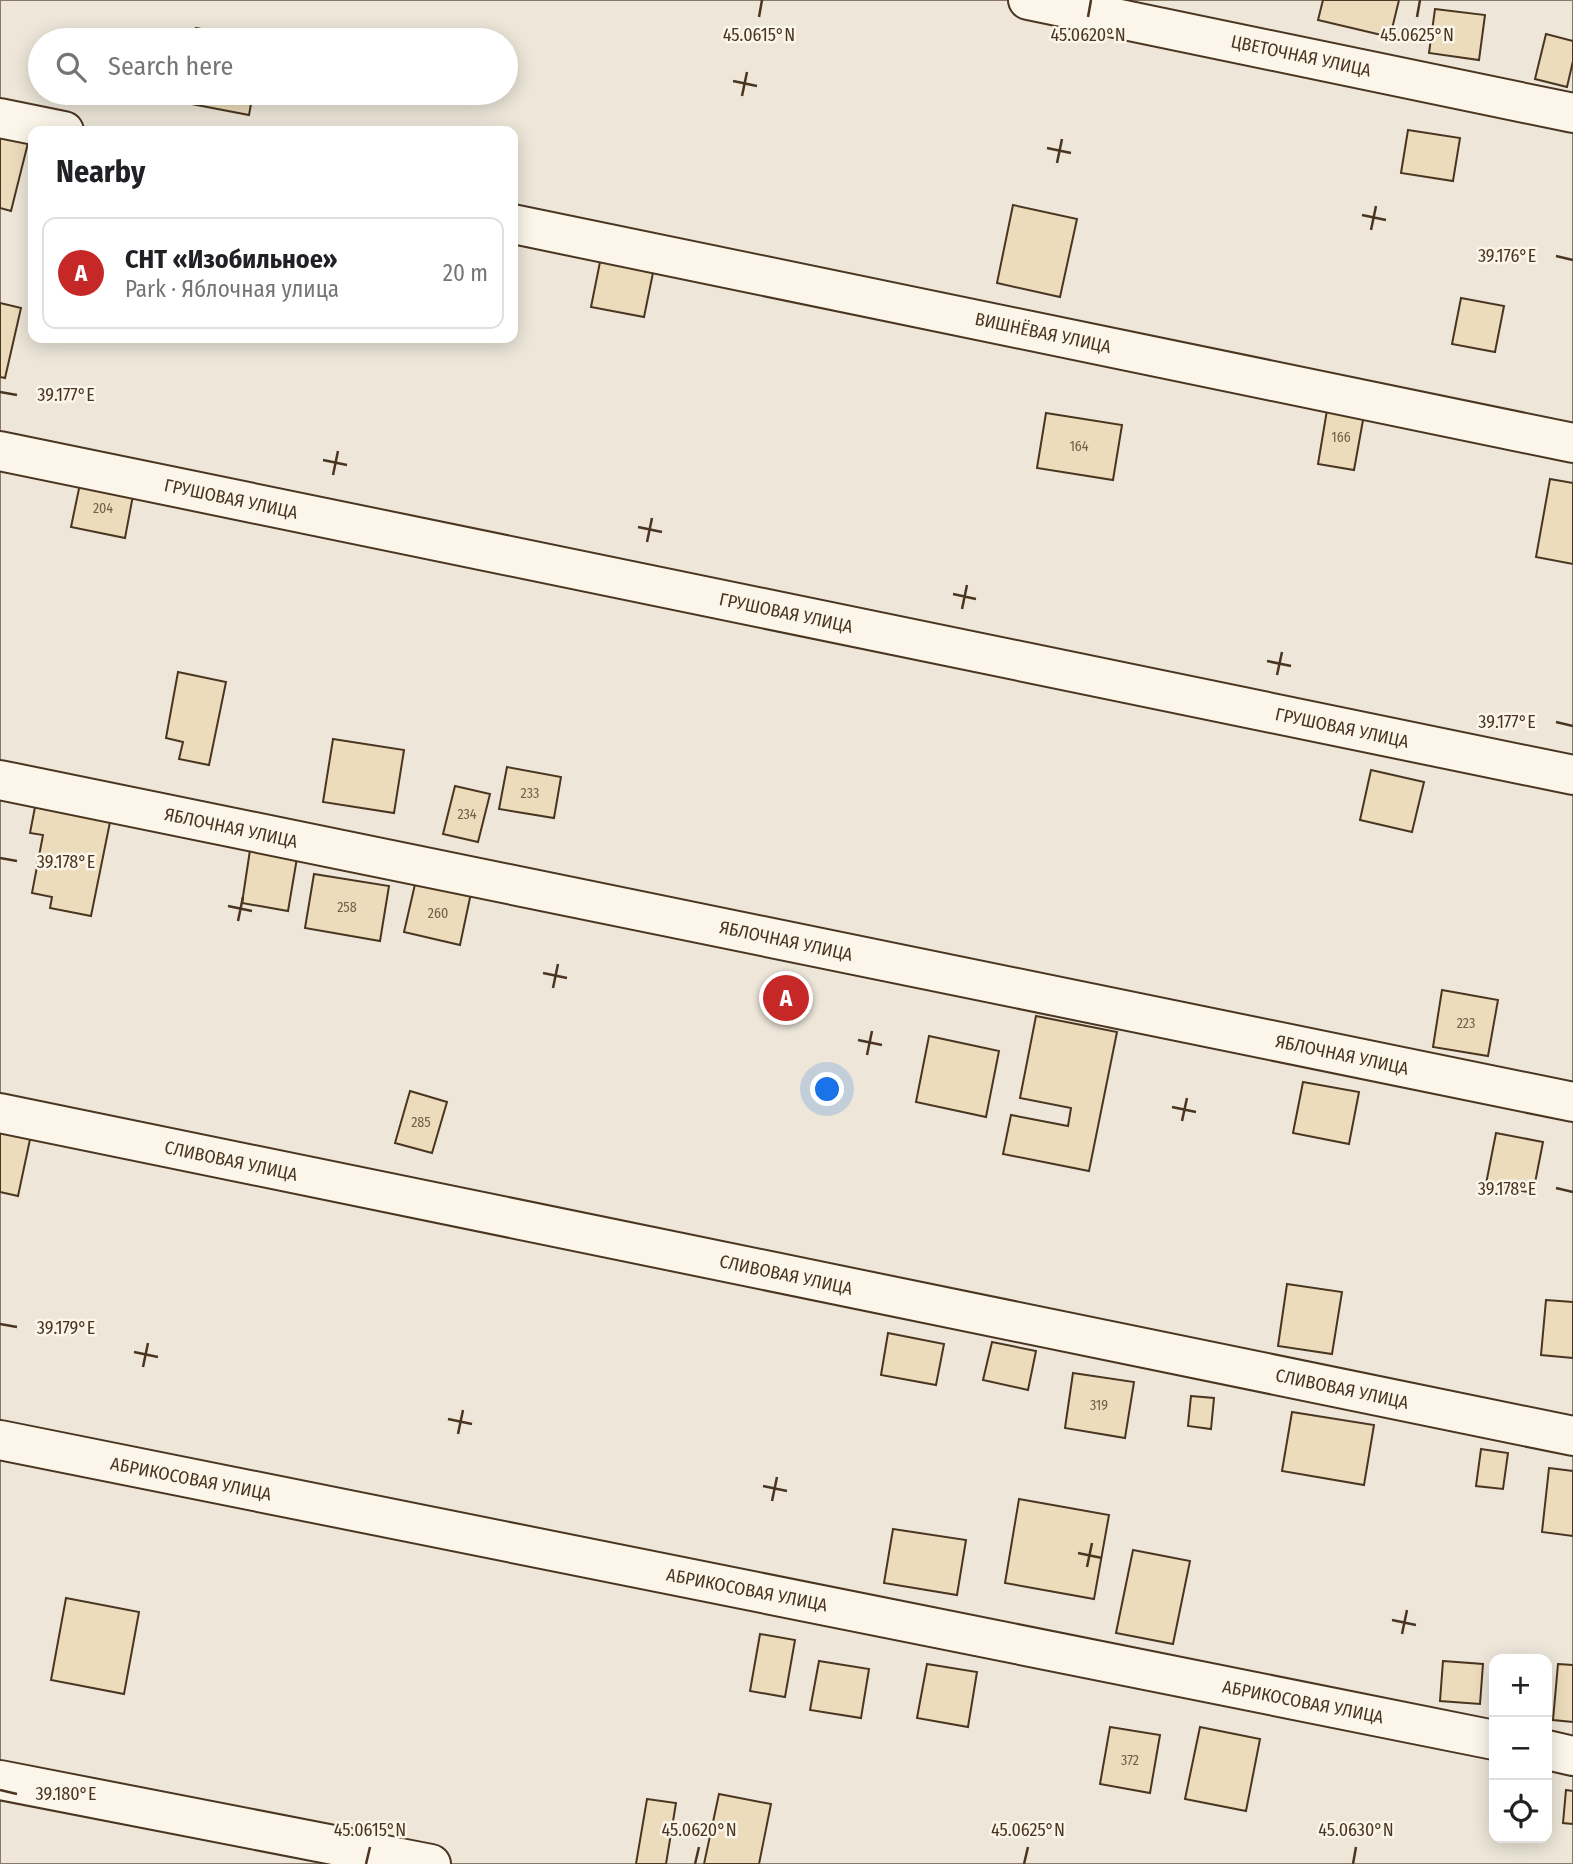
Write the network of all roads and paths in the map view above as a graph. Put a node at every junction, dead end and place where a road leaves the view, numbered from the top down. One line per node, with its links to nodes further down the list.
1 (1028, 0): 2 (street, ЦВЕТОЧНАЯ УЛИЦА)
2 (1573, 113)
3 (0, 118): 4 (street)
4 (39, 126)
5 (518, 225): 6 (street, ВИШНЁВАЯ УЛИЦА)
6 (1573, 443)
7 (0, 452): 8 (street, ГРУШОВАЯ УЛИЦА)
8 (1573, 775)
9 (0, 780): 10 (street, ЯБЛОЧНАЯ УЛИЦА)
10 (1573, 1102)
11 (0, 1113): 12 (street, СЛИВОВАЯ УЛИЦА)
12 (1573, 1436)
13 (0, 1440): 14 (street, АБРИКОСОВАЯ УЛИЦА)
14 (1489, 1739)
15 (1552, 1752): 16 (street)
16 (1573, 1756)
17 (0, 1780): 18 (street)
18 (431, 1864)

